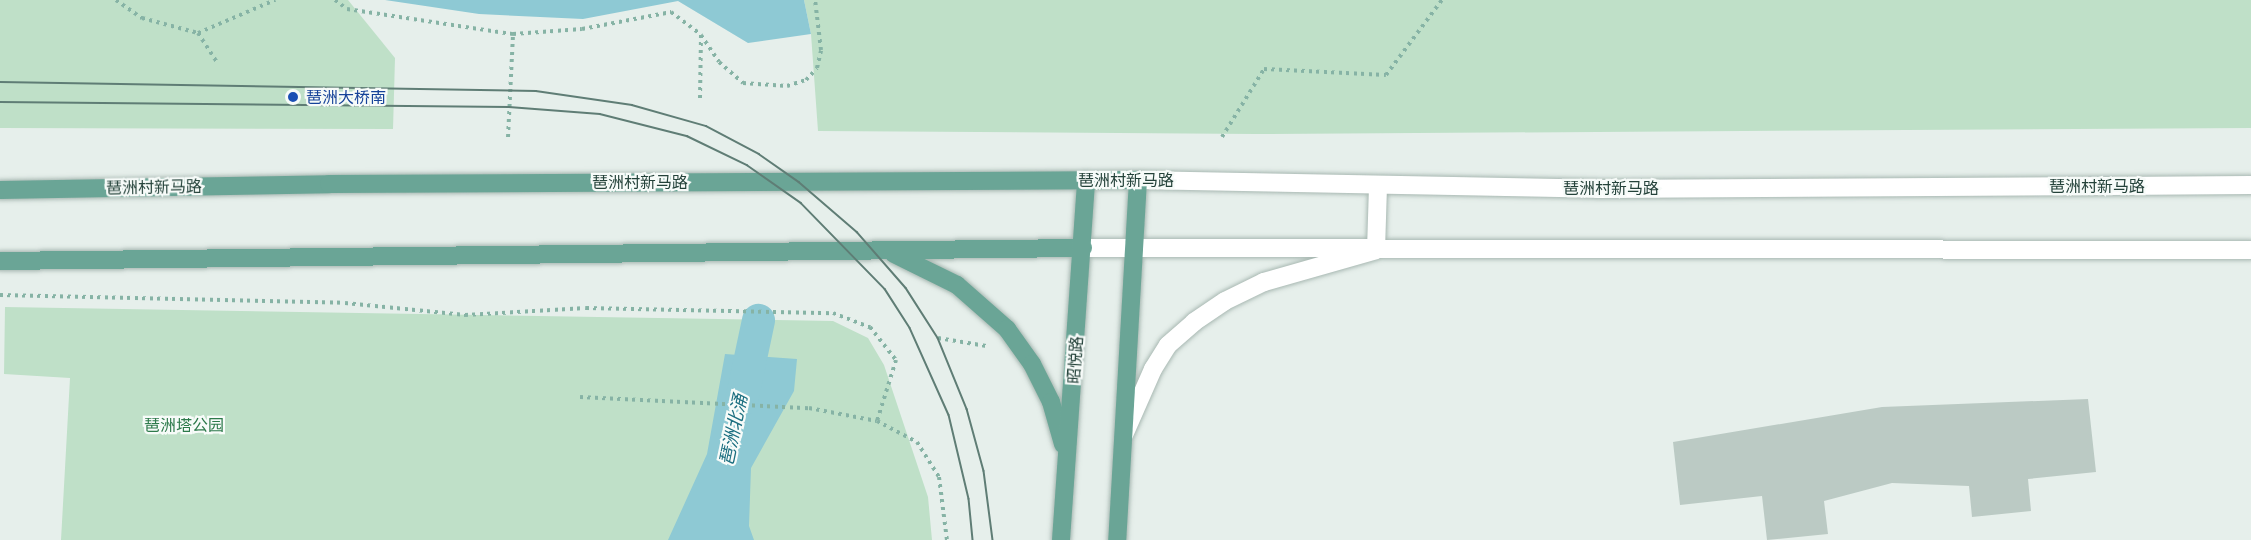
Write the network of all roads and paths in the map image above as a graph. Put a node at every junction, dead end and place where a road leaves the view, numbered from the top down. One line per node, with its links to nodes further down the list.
1 (116, 0): 6 (path)
2 (275, 0): 6 (path)
3 (335, 0): 7 (path)
4 (815, 0): 8 (path)
5 (1442, 0): 12 (path)
6 (198, 33): 9 (path)
7 (513, 34): 8 (path); 11 (path)
8 (701, 35): 10 (path)
9 (218, 64)
10 (700, 99)
11 (508, 137)
12 (1222, 137)
13 (1086, 180): 14 (main road, 琶洲村新马路); 17 (main road, 琶洲村新马路); 19 (main road, 昭悦路)
14 (1138, 180): 15 (street, 琶洲村新马路); 18 (main road)
15 (1378, 185): 16 (street, 琶洲村新马路); 20 (street)
16 (2251, 185)
17 (0, 190)
18 (1135, 248): 19 (street); 20 (street); 29 (main road)
19 (1083, 249): 22 (main road); 30 (main road, 昭悦路)
20 (1376, 250): 21 (street); 29 (street)
21 (2251, 250)
22 (889, 252): 23 (main road); 30 (main road)
23 (0, 261)
24 (0, 295): 28 (path)
25 (938, 338): 26 (path)
26 (986, 346)
27 (580, 397): 28 (path)
28 (877, 420): 31 (path)
29 (1123, 437): 33 (main road)
30 (1067, 464): 32 (main road, 昭悦路)
31 (946, 540)
32 (1061, 540)
33 (1117, 540)

